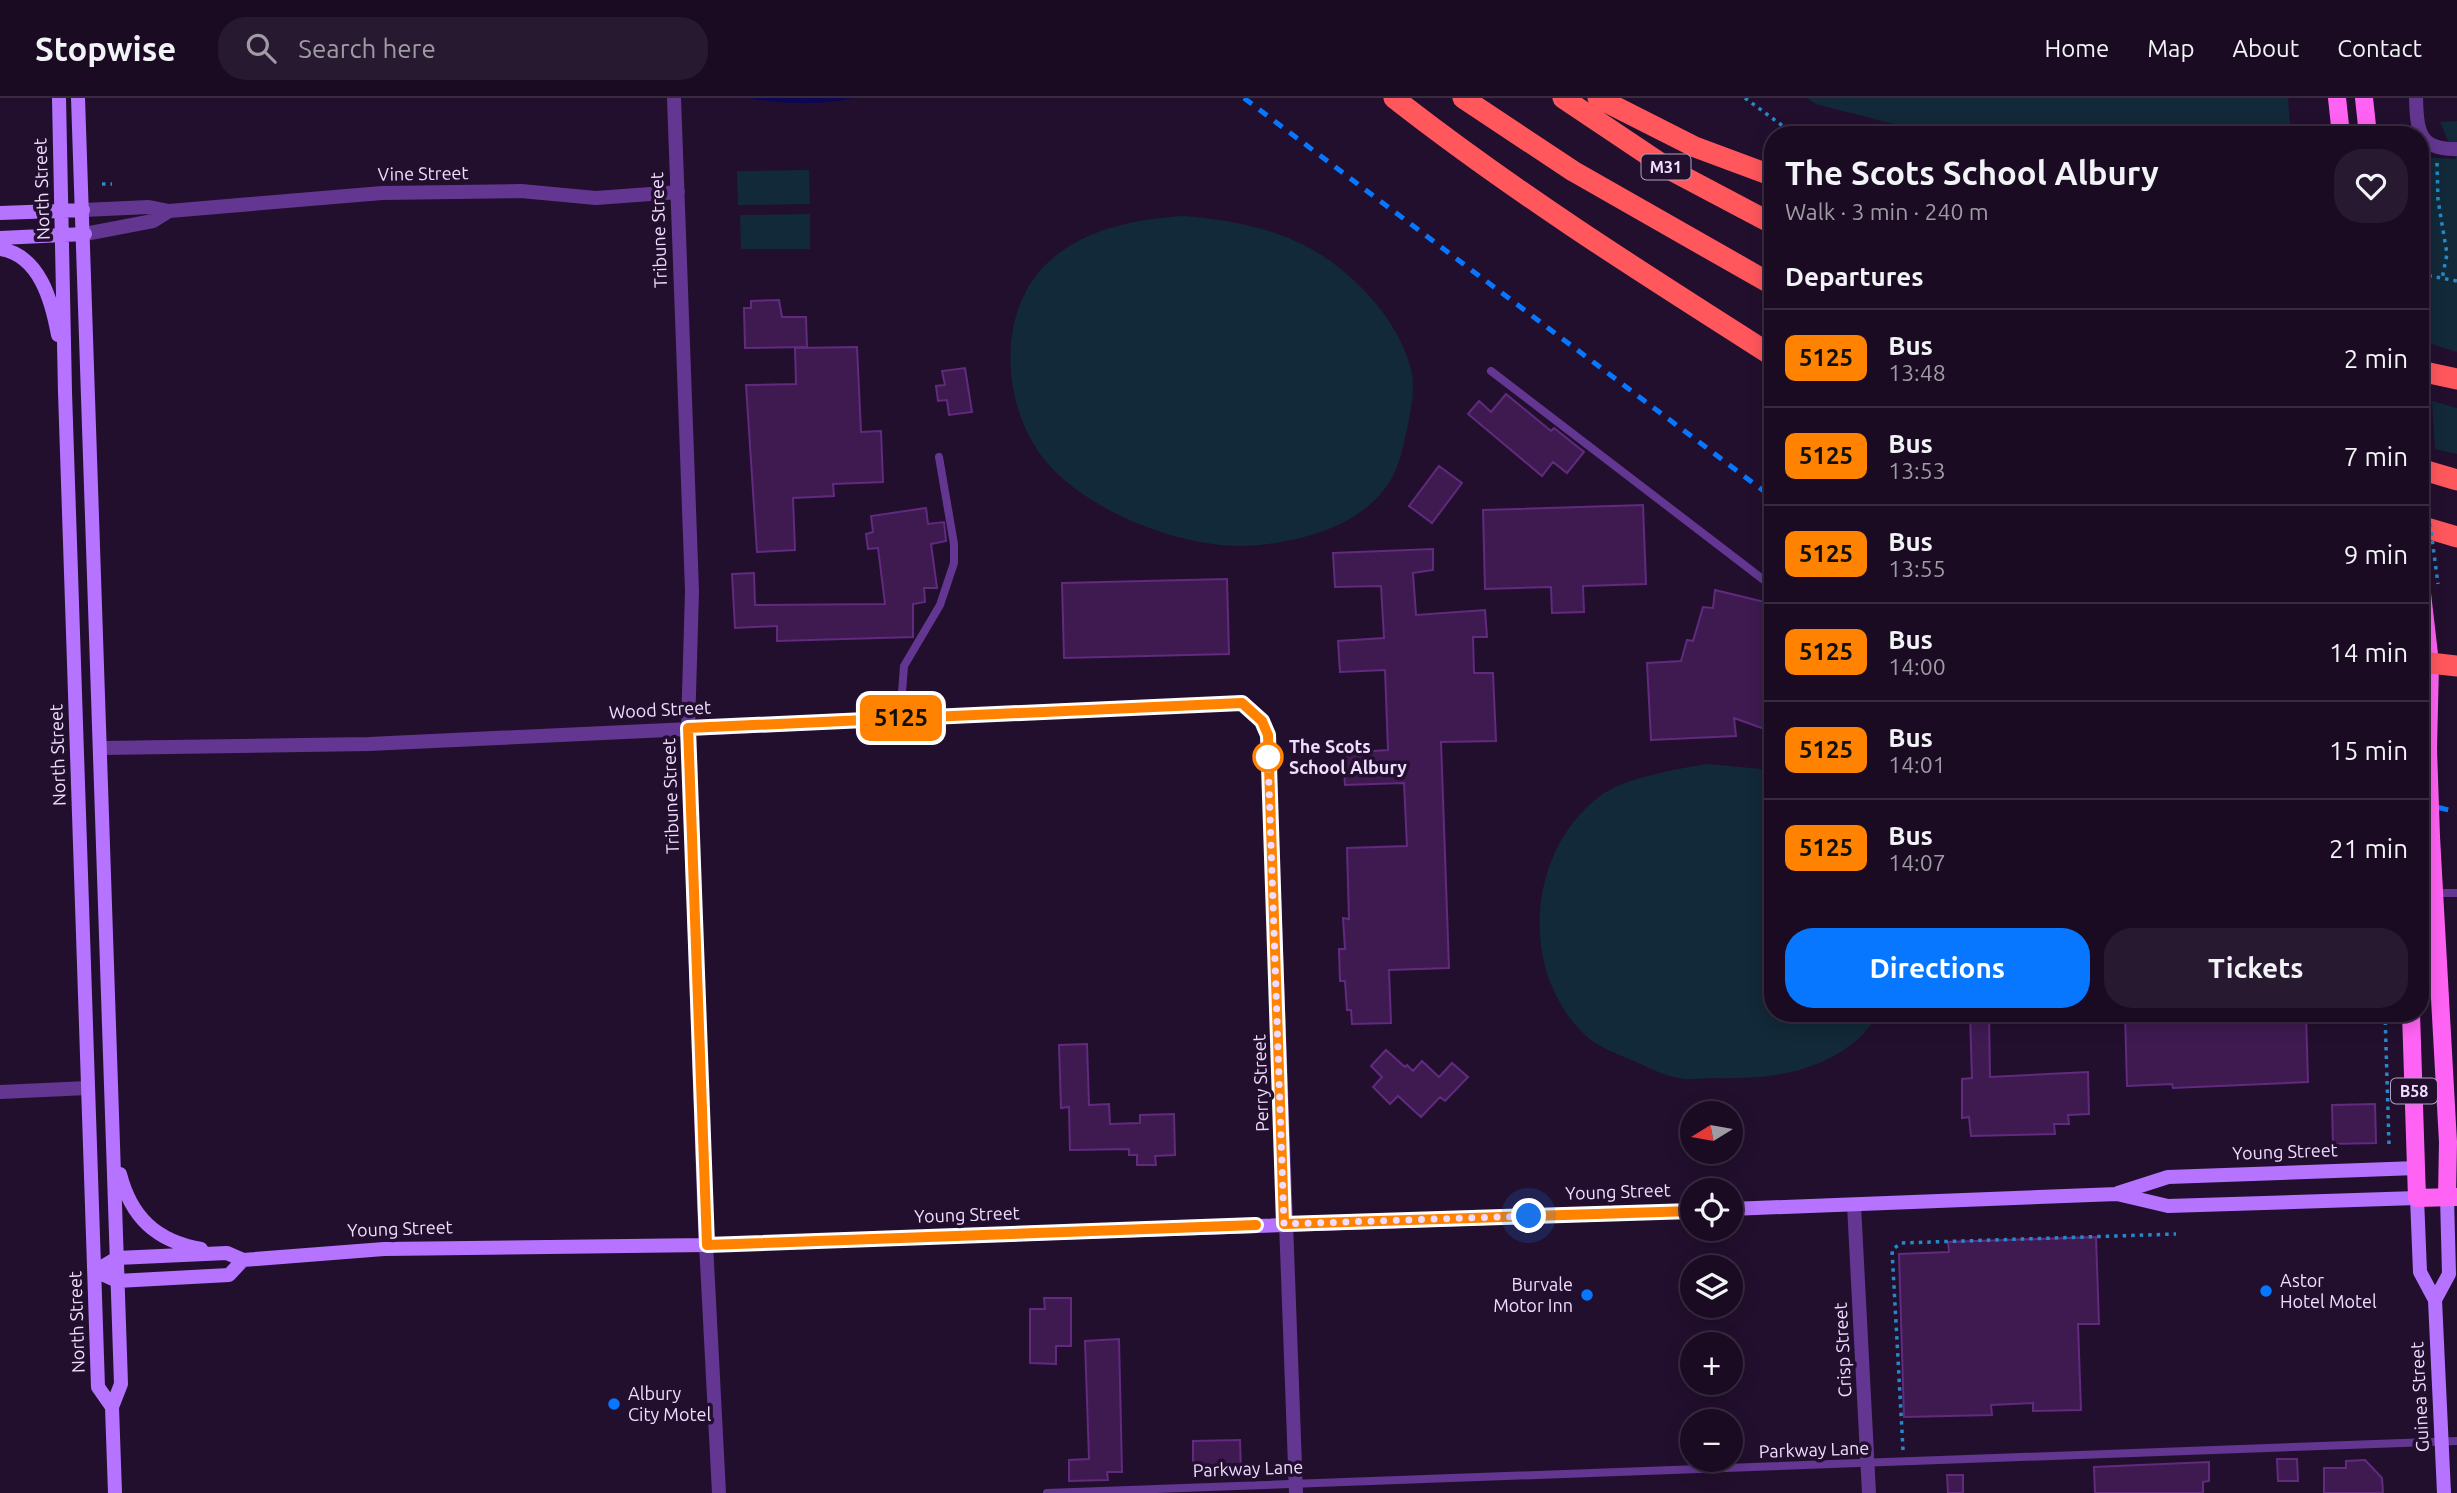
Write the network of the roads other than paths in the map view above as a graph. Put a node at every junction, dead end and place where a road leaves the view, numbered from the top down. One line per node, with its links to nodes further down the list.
1 (59, 98): 19 (main road, North Street)
2 (78, 98): 18 (main road, North Street)
3 (674, 98): 17 (street, Tribune Street)
4 (1394, 98): 28 (highway)
5 (1463, 98): 27 (highway)
6 (1563, 98): 22 (highway, M31)
7 (1598, 98): 16 (highway)
8 (2337, 98): 11 (main road)
9 (2364, 98): 12 (main road)
10 (2416, 98): 13 (street)
11 (2340, 126)
12 (2367, 126)
13 (2418, 126)
14 (2429, 143): 15 (street)
15 (2457, 149)
16 (1764, 173)
17 (678, 192): 20 (street, Vine Street); 43 (street, Tribune Street)
18 (83, 210): 19 (main road); 20 (street, Vine Street); 23 (main road, North Street)
19 (61, 211): 21 (main road); 24 (main road, North Street)
20 (169, 211): 23 (street, Vine Street)
21 (0, 213)
22 (1764, 219)
23 (85, 234): 24 (main road); 44 (main road, North Street)
24 (62, 236): 25 (main road); 32 (main road, North Street)
25 (0, 238)
26 (0, 249): 32 (main road)
27 (1764, 280)
28 (1764, 350)
29 (1491, 371): 38 (lane)
30 (2429, 373): 31 (highway)
31 (2457, 379)
32 (65, 392): 49 (main road, North Street)
33 (939, 457): 42 (lane)
34 (2429, 472): 35 (highway)
35 (2457, 480)
36 (2429, 529): 37 (highway)
37 (2457, 537)
38 (1764, 580)
39 (2429, 662): 40 (highway)
40 (2457, 666)
41 (1220, 702): 42 (street, Wood Street); 60 (street, Perry Street)
42 (900, 718): 43 (street, Wood Street)
43 (688, 728): 44 (street, Wood Street); 61 (street, Tribune Street)
44 (101, 748): 51 (main road, North Street)
45 (2429, 778): 46 (main road, B58, bridge)
46 (2434, 893): 47 (lane); 52 (main road, B58)
47 (2457, 893)
48 (2411, 1022): 53 (main road, B58)
49 (88, 1088): 50 (street); 65 (main road, North Street)
50 (0, 1092)
51 (113, 1150): 62 (main road); 63 (main road, North Street)
52 (2452, 1167): 53 (main road, Young Street); 55 (main road, B58)
53 (2417, 1168): 54 (main road, Young Street); 56 (main road, B58)
54 (2117, 1194): 56 (main road, Young Street); 57 (main road, Young Street)
55 (2452, 1197): 56 (main road, Young Street); 67 (main road, Guinea Street)
56 (2417, 1198): 67 (main road, Guinea Street)
57 (1854, 1205): 58 (main road, Young Street); 70 (street, Crisp Street)
58 (1743, 1209)
59 (1680, 1211): 60 (main road, Young Street)
60 (1284, 1224): 61 (main road, Young Street); 71 (street, Perry Street)
61 (707, 1245): 64 (main road, Young Street); 73 (street, Tribune Street)
62 (226, 1253): 63 (main road); 64 (main road)
63 (117, 1258): 65 (main road); 66 (main road, North Street)
64 (243, 1261): 66 (main road, Young Street)
65 (94, 1271): 66 (main road, Young Street); 68 (main road, North Street)
66 (117, 1281): 68 (main road, North Street)
67 (2435, 1300): 69 (main road, Guinea Street)
68 (112, 1407): 72 (main road, North Street)
69 (2449, 1441): 70 (lane, Parkway Lane); 76 (main road, Guinea Street)
70 (1867, 1464): 71 (lane, Parkway Lane); 75 (street, Crisp Street)
71 (1296, 1488): 74 (lane, Parkway Lane)
72 (115, 1493)
73 (719, 1493)
74 (1047, 1493)
75 (1869, 1493)
76 (2444, 1493)

